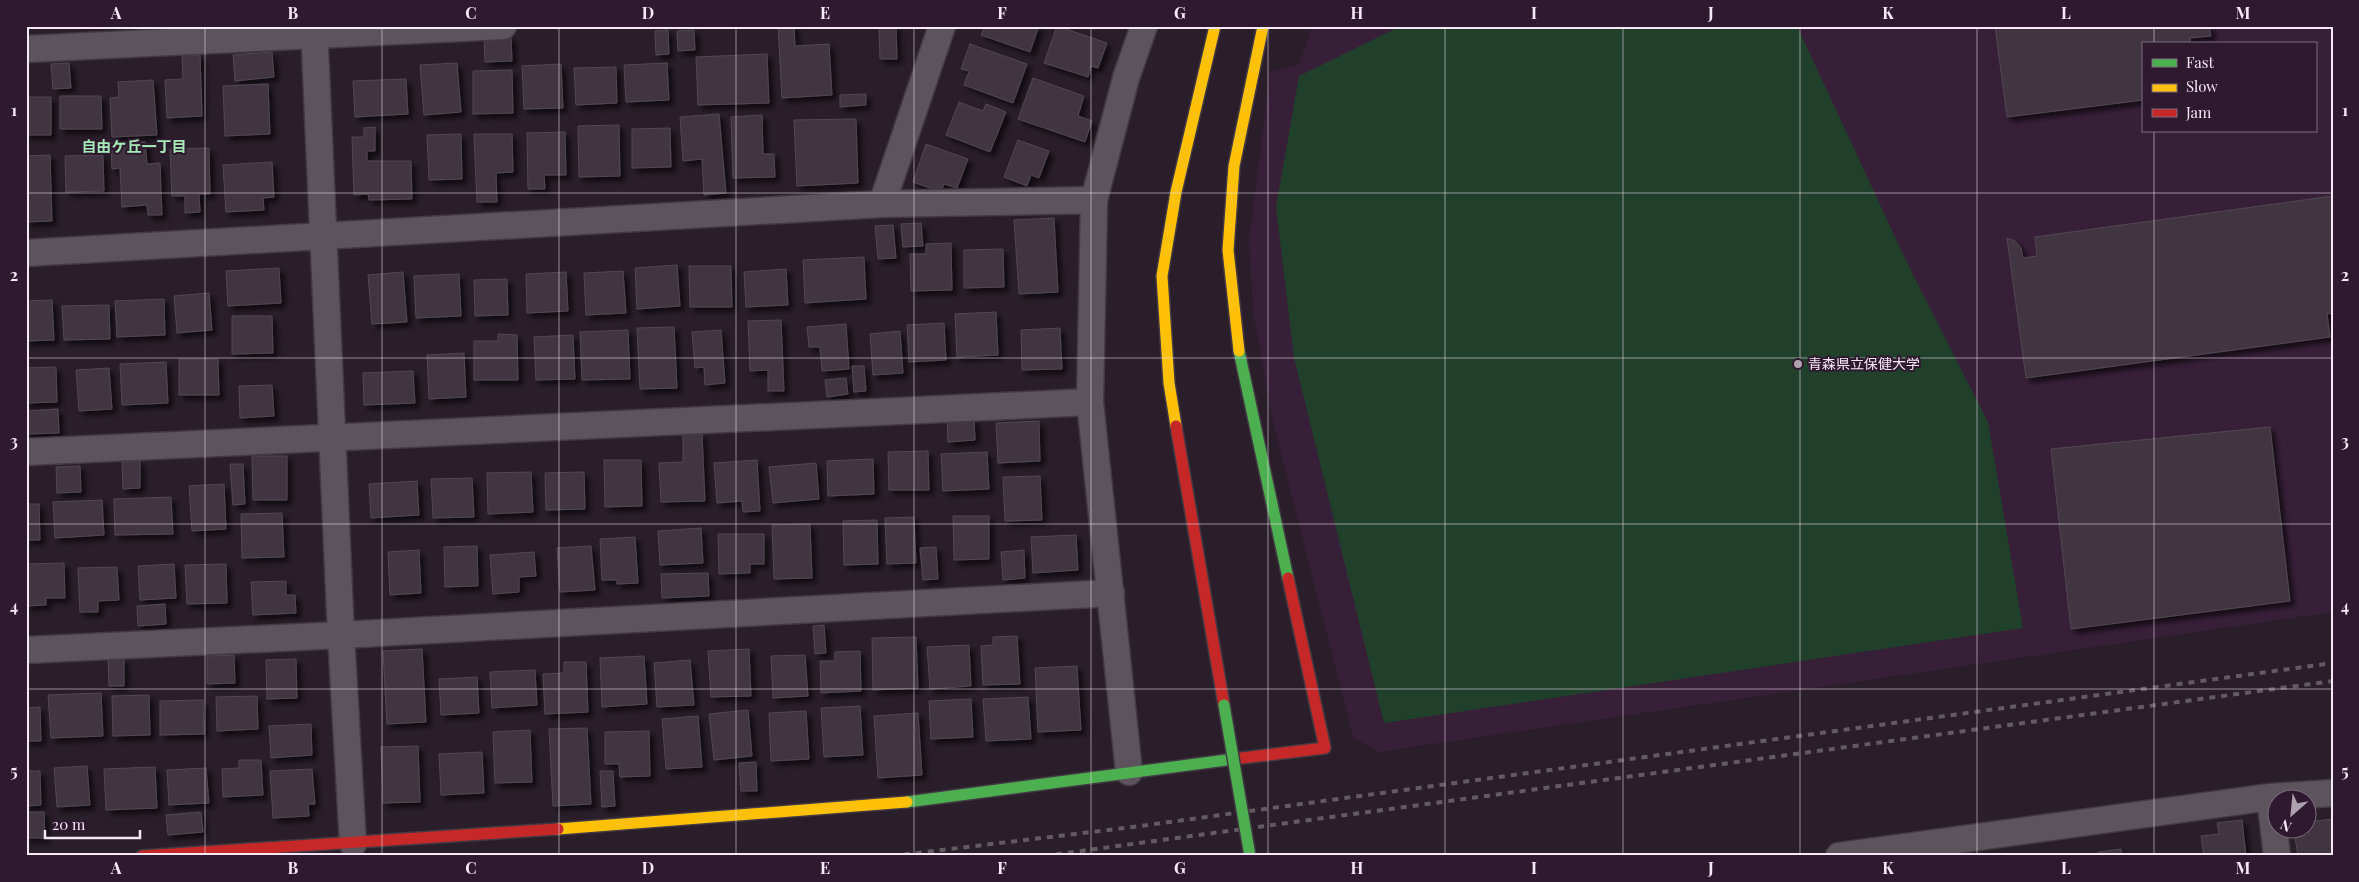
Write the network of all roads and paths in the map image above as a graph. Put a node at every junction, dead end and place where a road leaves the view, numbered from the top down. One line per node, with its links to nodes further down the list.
1 (503, 26): 6 (street)
2 (942, 26): 9 (street)
3 (1144, 26): 8 (street)
4 (1215, 26): 25 (street, bridge)
5 (1263, 26): 18 (street)
6 (314, 31): 7 (street); 10 (street)
7 (26, 50)
8 (1094, 200): 9 (street); 12 (street)
9 (882, 204): 10 (street)
10 (323, 236): 11 (street); 13 (street)
11 (26, 253)
12 (1090, 402): 13 (street); 15 (street)
13 (333, 438): 14 (street); 16 (street)
14 (26, 452)
15 (1110, 593): 16 (street); 18 (street)
16 (341, 635): 17 (street); 23 (street)
17 (26, 650)
18 (1129, 772): 23 (street)
19 (2333, 793): 20 (street)
20 (2316, 794)
21 (2266, 798): 26 (street)
22 (2275, 840): 27 (street)
23 (353, 844): 24 (street)
24 (142, 856)
25 (1250, 856)
26 (1840, 856)
27 (2277, 856)

